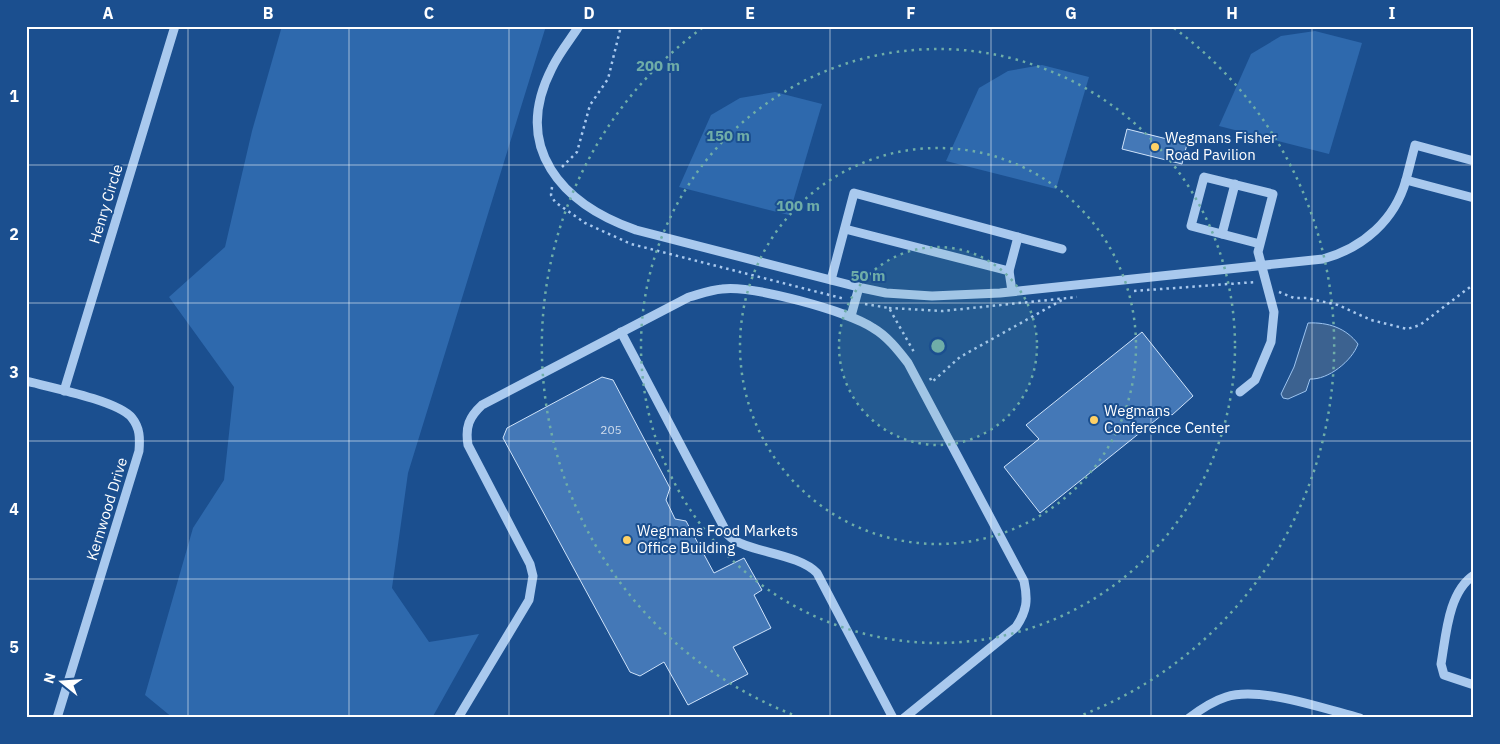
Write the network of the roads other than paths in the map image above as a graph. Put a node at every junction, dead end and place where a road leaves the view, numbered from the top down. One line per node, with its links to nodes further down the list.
1 (175, 26): 20 (street, Henry Circle)
2 (579, 26): 14 (street)
3 (1474, 161): 4 (street)
4 (1406, 180): 6 (street); 12 (street)
5 (1235, 184): 8 (street); 8 (street); 10 (street)
6 (1474, 198)
7 (845, 229): 9 (street); 13 (street); 14 (street)
8 (1222, 234): 10 (street)
9 (1018, 237): 11 (street); 13 (street)
10 (1260, 244): 12 (street)
11 (1062, 249)
12 (1262, 266): 16 (street); 21 (street)
13 (1009, 271): 16 (street)
14 (831, 280): 15 (street)
15 (858, 287): 16 (street); 17 (street)
16 (1012, 291)
17 (851, 316): 18 (street); 28 (street)
18 (621, 332): 26 (street); 27 (street)
19 (26, 380): 20 (street, Kernwood Drive)
20 (64, 391): 25 (street, Kernwood Drive)
21 (1240, 392)
22 (1474, 575): 23 (street)
23 (1474, 684)
24 (1354, 717): 29 (street)
25 (57, 718)
26 (458, 718)
27 (893, 718)
28 (904, 718)
29 (1189, 718)

